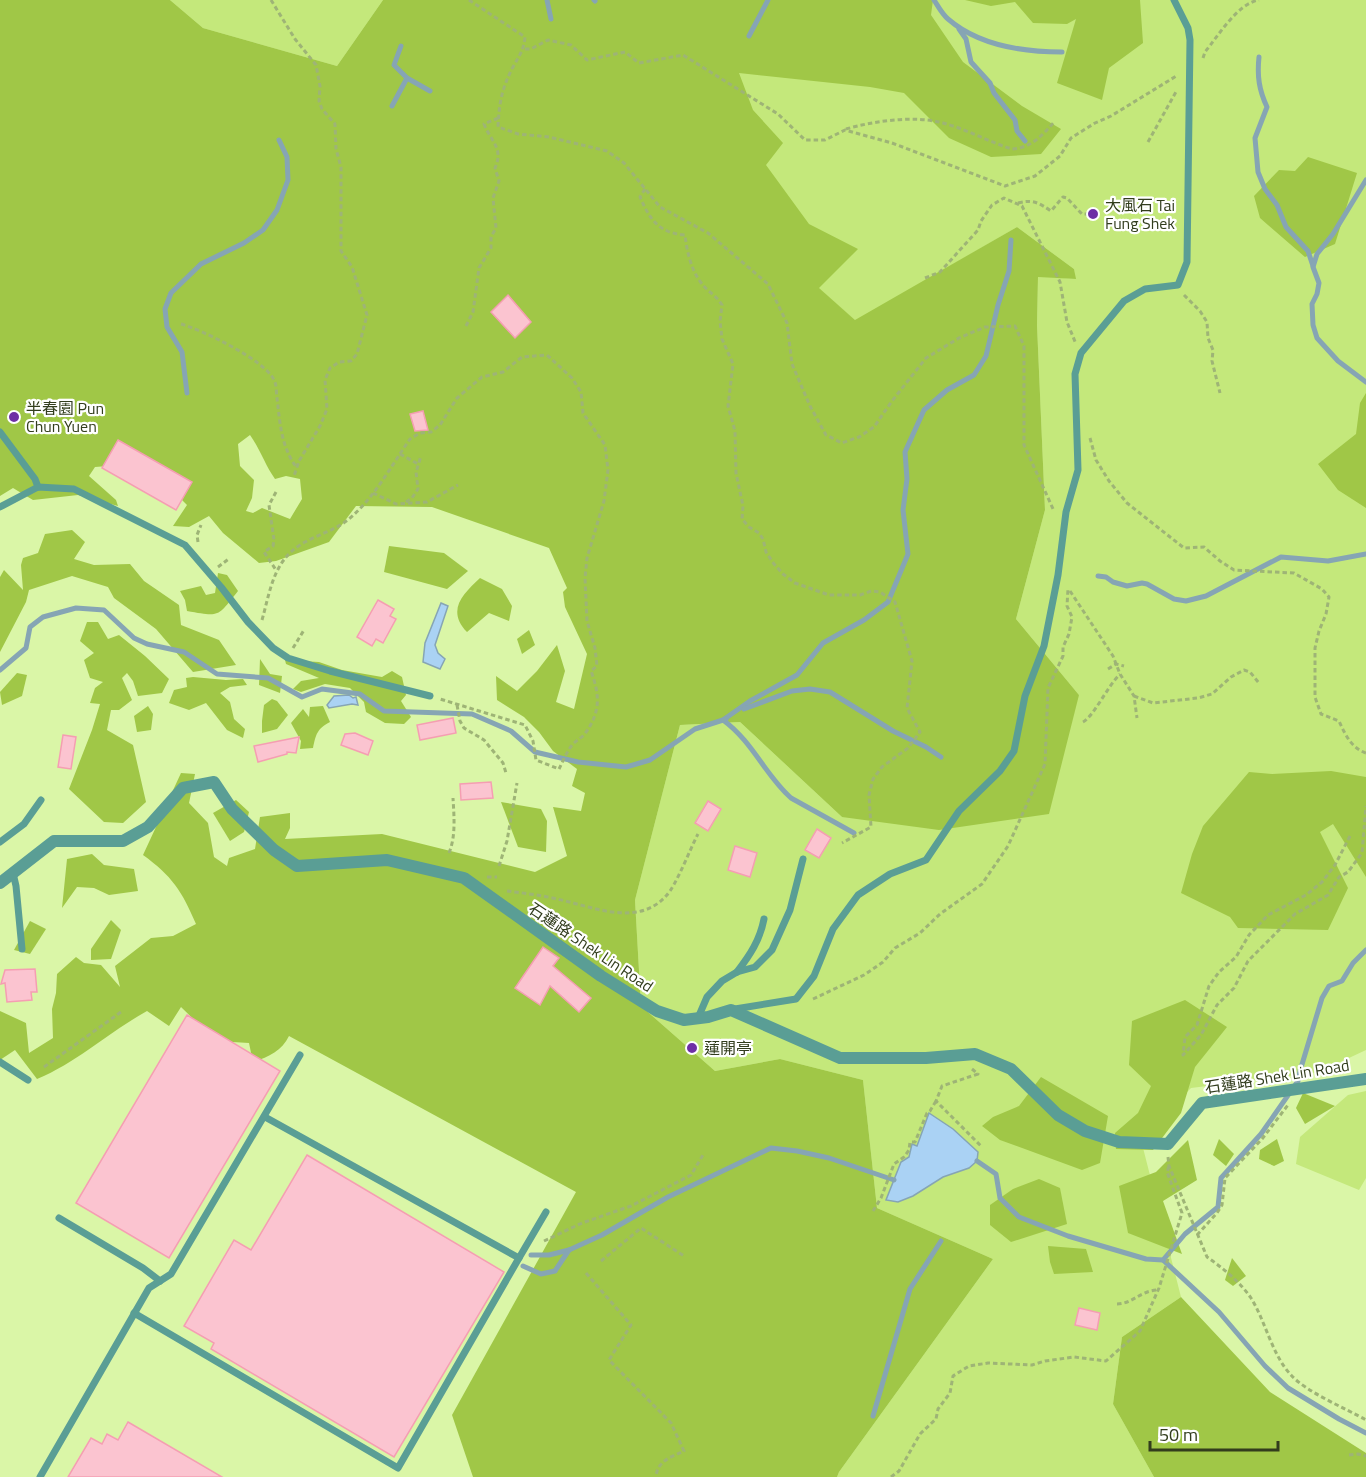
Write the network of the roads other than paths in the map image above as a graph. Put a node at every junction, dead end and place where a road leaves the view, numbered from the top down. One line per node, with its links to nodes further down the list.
1 (1174, 0): 14 (lane)
2 (0, 432): 3 (lane)
3 (38, 486): 4 (lane); 5 (lane)
4 (0, 507)
5 (430, 696)
6 (41, 800): 7 (lane)
7 (0, 842)
8 (803, 859): 13 (lane)
9 (12, 873): 10 (street, 石蓮路 Shek Lin Road); 12 (lane); 15 (street, 石蓮路 Shek Lin Road)
10 (0, 883)
11 (764, 919): 13 (lane)
12 (22, 949)
13 (736, 972): 15 (lane)
14 (731, 1010): 15 (street, 石蓮路 Shek Lin Road); 18 (street, 石蓮路 Shek Lin Road)
15 (698, 1018)
16 (300, 1055): 20 (lane)
17 (0, 1062): 19 (lane)
18 (1366, 1079)
19 (28, 1080)
20 (265, 1117): 23 (lane); 24 (lane)
21 (546, 1212): 23 (lane)
22 (59, 1218): 24 (lane)
23 (521, 1254): 25 (lane)
24 (160, 1281): 25 (lane)
25 (134, 1314): 26 (lane)
26 (40, 1477)

